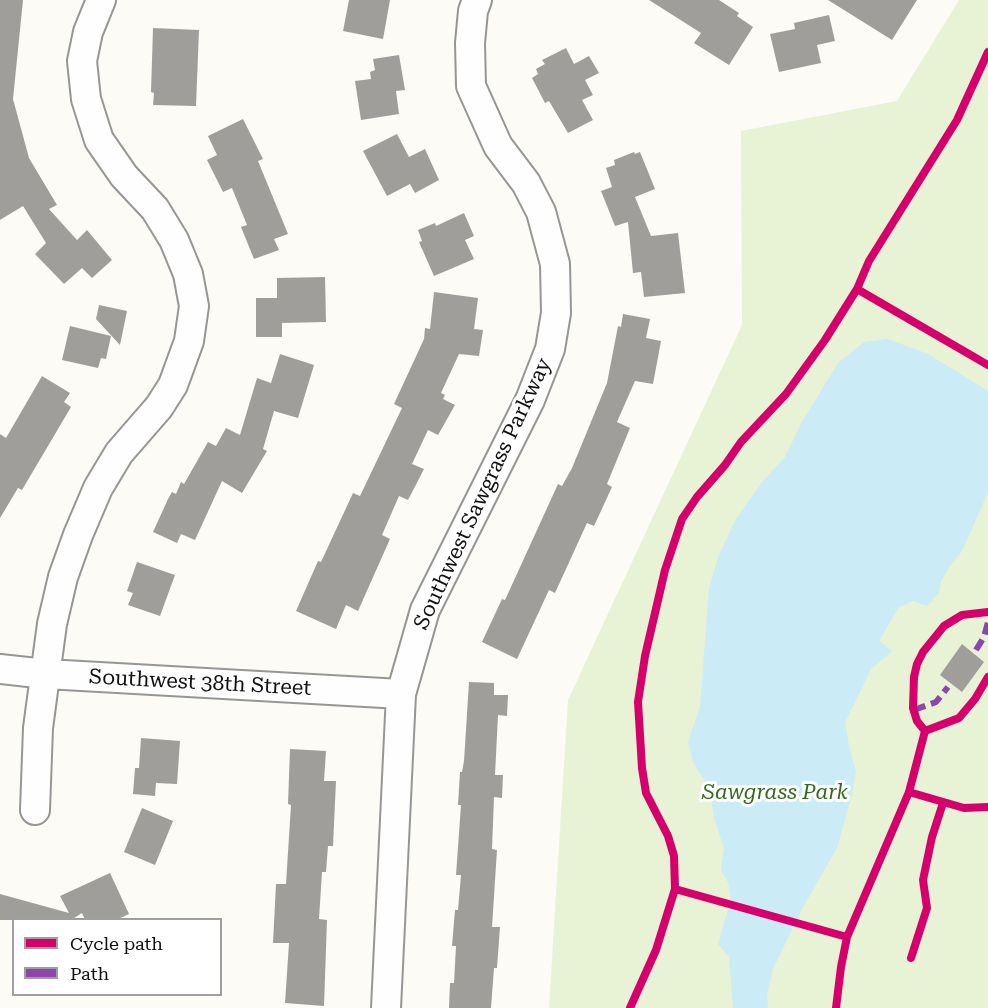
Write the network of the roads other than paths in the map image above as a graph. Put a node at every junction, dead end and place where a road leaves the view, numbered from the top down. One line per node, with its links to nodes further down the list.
1 (101, 0): 4 (street)
2 (477, 0): 5 (street, Southwest Sawgrass Parkway)
3 (0, 669): 4 (street, Southwest 38th Street)
4 (46, 674): 5 (street, Southwest 38th Street); 6 (street)
5 (401, 694): 7 (street, Southwest Sawgrass Parkway)
6 (35, 810)
7 (386, 1008)

